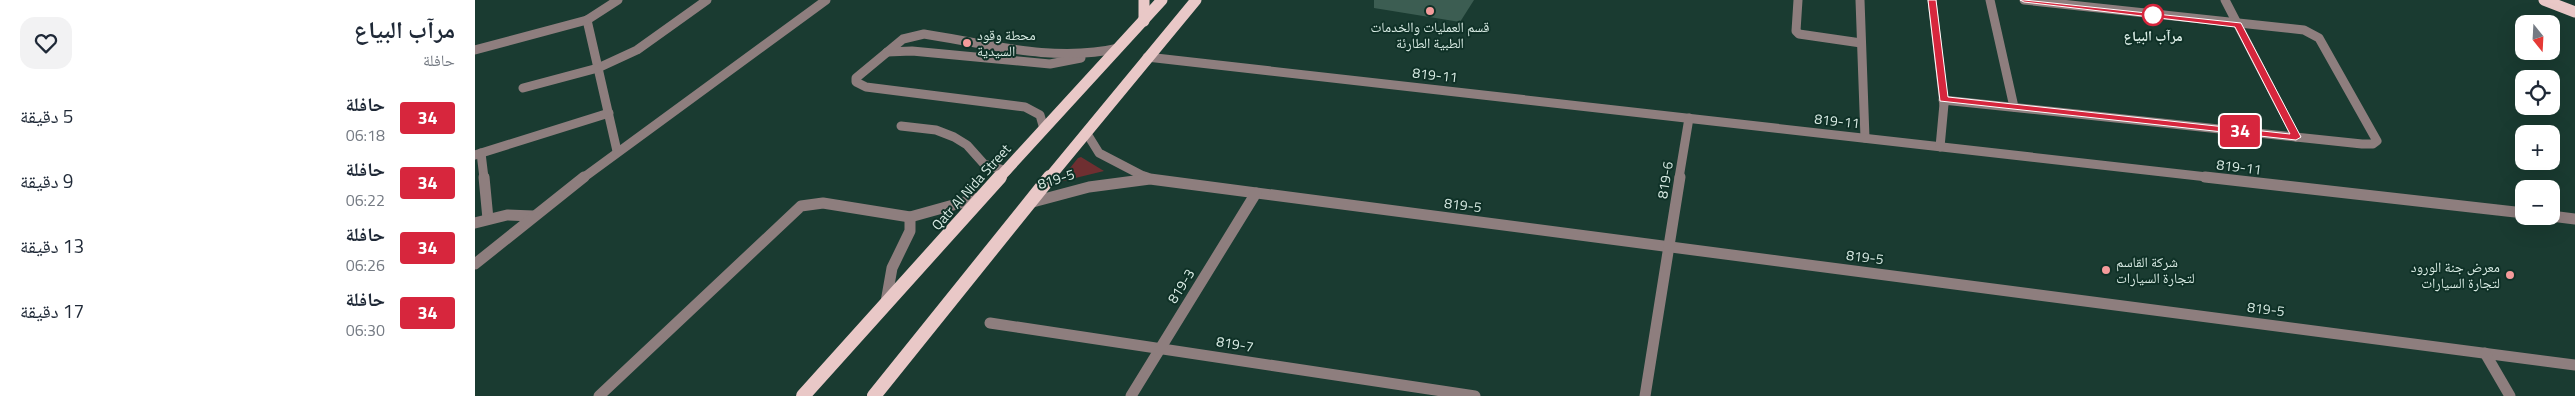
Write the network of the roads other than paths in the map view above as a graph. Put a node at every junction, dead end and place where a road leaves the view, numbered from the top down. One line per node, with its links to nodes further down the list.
1 (618, 0): 15 (street)
2 (707, 0): 24 (street)
3 (826, 0): 36 (street)
4 (1144, 0): 16 (main road)
5 (1162, 0): 16 (main road, Qatr Al Nida Street)
6 (1196, 0): 23 (main road)
7 (1798, 0): 18 (street)
8 (1860, 0): 18 (street)
9 (1932, 0): 26 (street)
10 (1990, 0): 27 (street)
11 (2024, 0): 17 (street)
12 (2225, 0): 17 (street)
13 (2544, 0): 14 (main road)
14 (2575, 12)
15 (587, 20): 20 (street); 24 (street)
16 (1143, 21): 19 (main road, Qatr Al Nida Street)
17 (2238, 25): 33 (street); 33 (street)
18 (1861, 43): 34 (street)
19 (1119, 48): 22 (street); 31 (main road, Qatr Al Nida Street)
20 (475, 50)
21 (885, 53): 22 (street); 22 (street); 31 (street)
22 (1086, 55)
23 (1147, 56): 29 (street, 819-11); 32 (main road)
24 (598, 68): 25 (street); 28 (street)
25 (523, 88)
26 (1944, 102): 27 (street); 35 (street)
27 (2013, 107): 33 (street)
28 (609, 113): 36 (street); 37 (street)
29 (1689, 118): 34 (street, 819-11); 50 (street, 819-6)
30 (901, 126): 38 (street)
31 (1044, 128): 38 (main road, Qatr Al Nida Street)
32 (1087, 132): 39 (street, 819-5); 42 (main road)
33 (2296, 137)
34 (1865, 138): 35 (street, 819-11)
35 (1940, 147): 43 (street, 819-11)
36 (617, 151): 44 (street)
37 (478, 154): 47 (street)
38 (1007, 171): 41 (main road, Qatr Al Nida Street)
39 (1150, 179): 40 (street, 819-5); 42 (street, 819-5)
40 (1256, 193): 50 (street, 819-5); 54 (street, 819-3)
41 (983, 197): 45 (street); 52 (main road, Qatr Al Nida Street)
42 (1029, 203): 59 (main road)
43 (2515, 212)
44 (533, 216): 47 (street); 51 (street)
45 (910, 217): 52 (street); 57 (street)
46 (2560, 217): 48 (street)
47 (488, 219): 49 (street)
48 (2575, 219)
49 (475, 224)
50 (1668, 246): 55 (street, 819-5); 62 (street, 819-6)
51 (475, 264)
52 (886, 302): 58 (main road, Qatr Al Nida Street)
53 (990, 322): 54 (street, 819-7)
54 (1160, 348): 60 (street, 819-3); 61 (street, 819-7)
55 (2485, 353): 56 (street, 819-5); 63 (street)
56 (2575, 365)
57 (599, 396)
58 (803, 396)
59 (874, 396)
60 (1131, 396)
61 (1475, 396)
62 (1645, 396)
63 (2510, 396)

